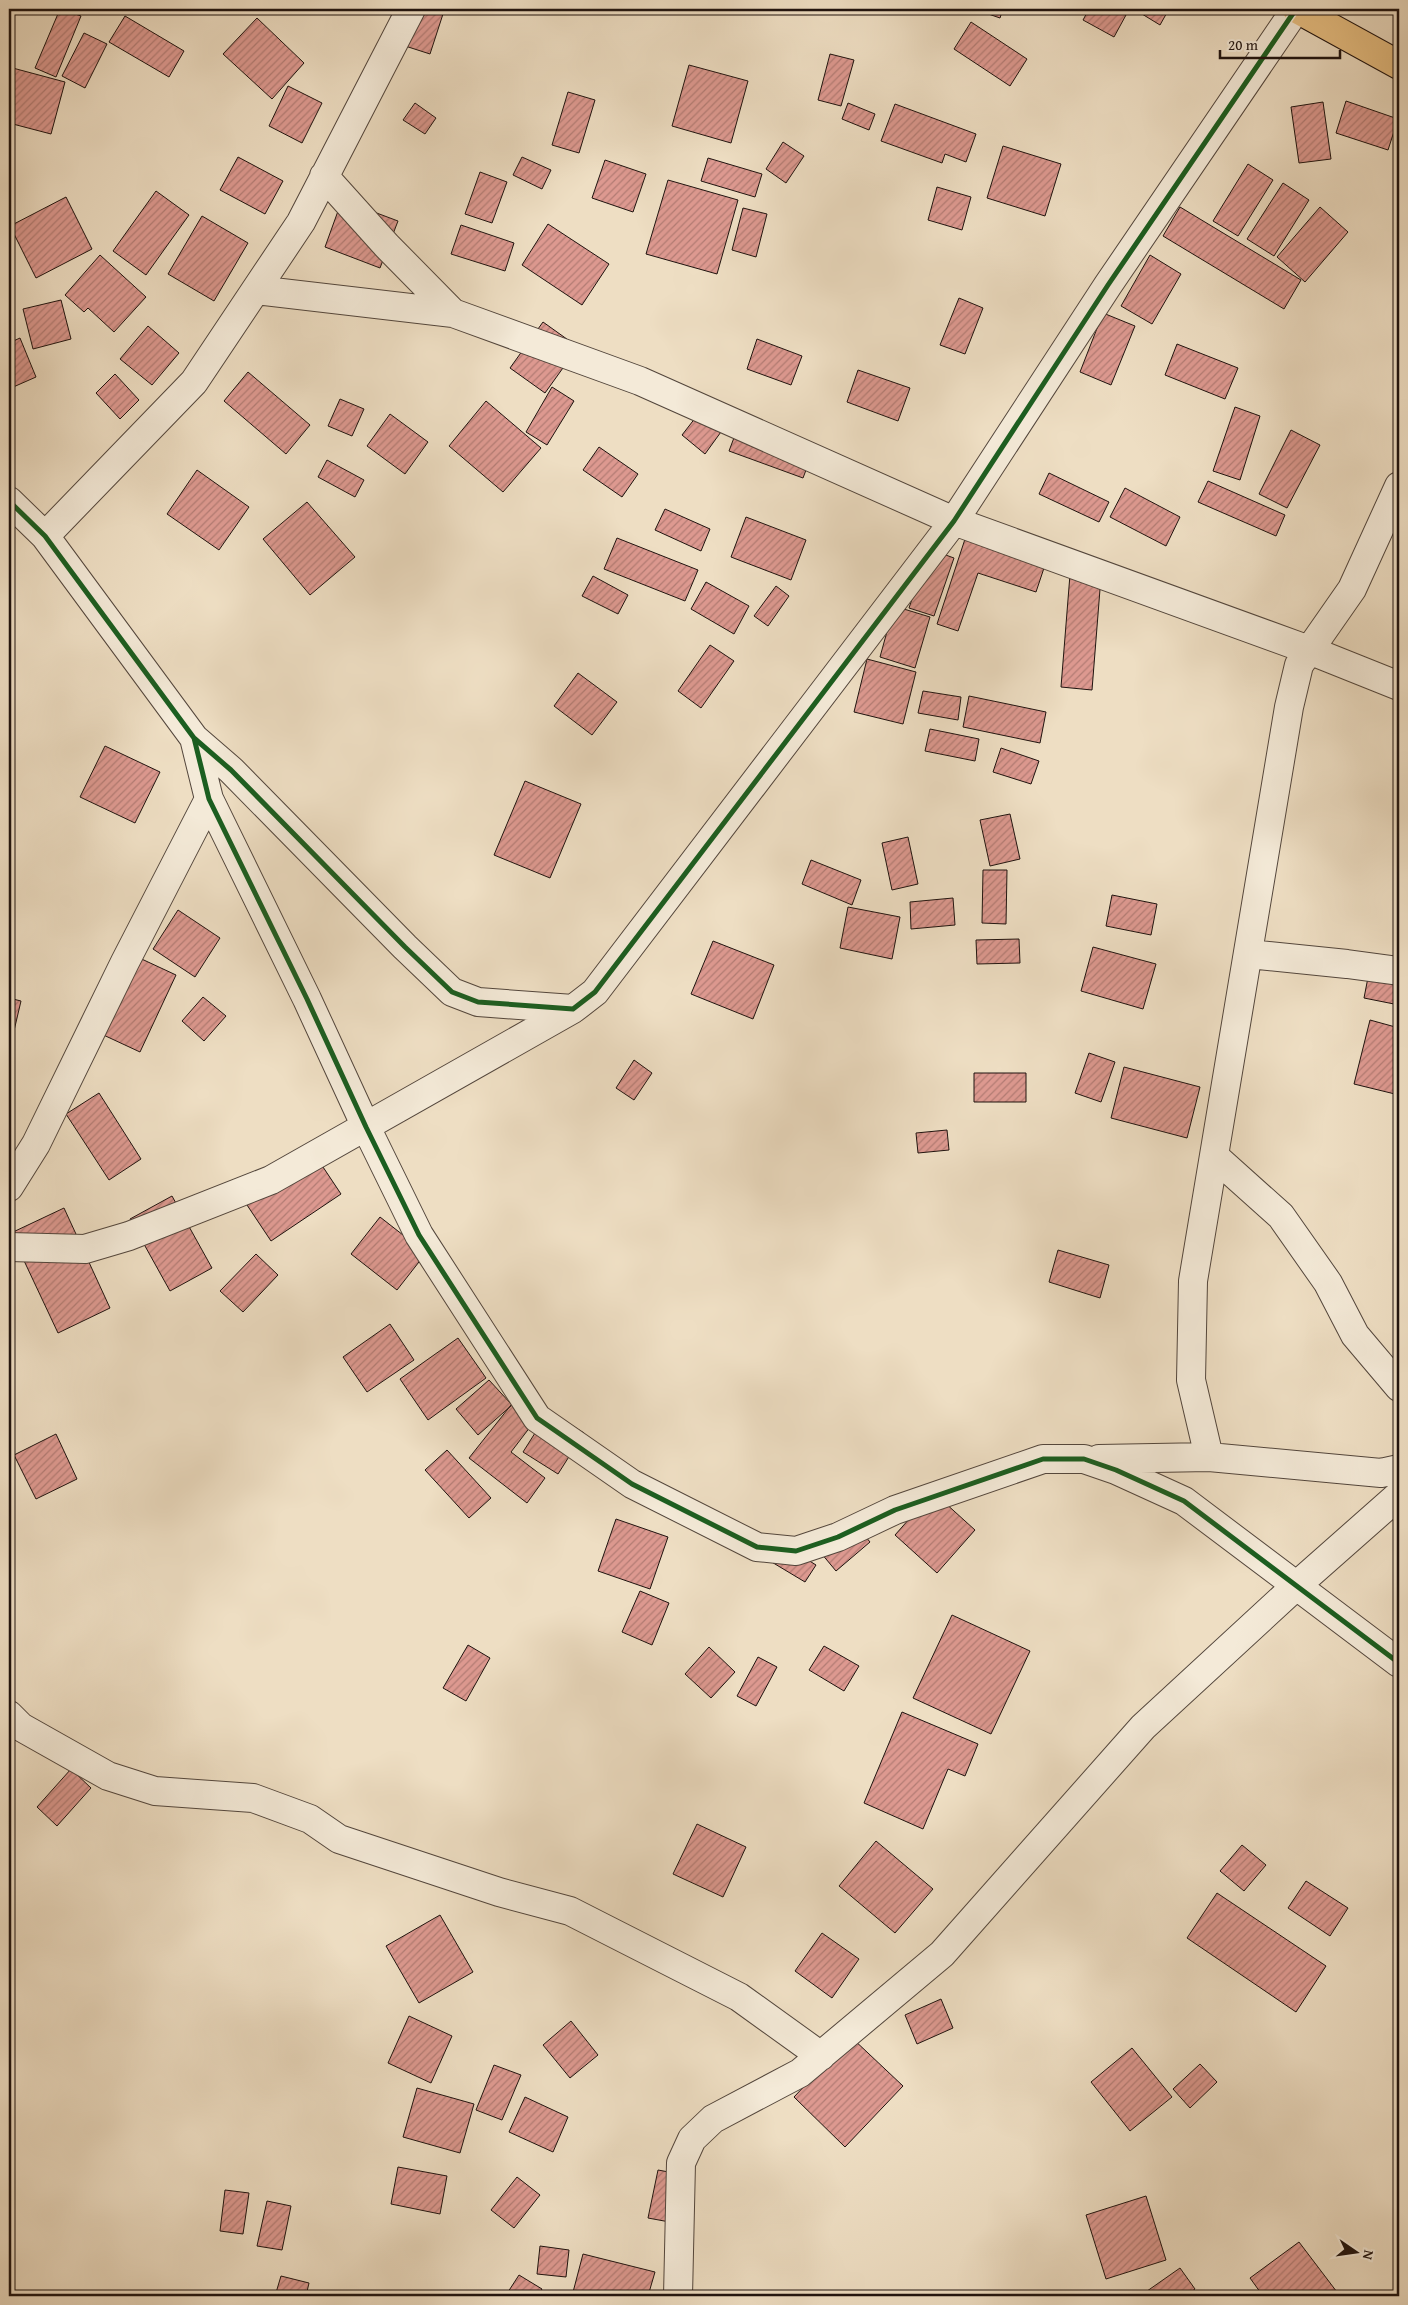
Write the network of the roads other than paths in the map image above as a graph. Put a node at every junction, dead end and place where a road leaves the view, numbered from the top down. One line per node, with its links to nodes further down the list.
1 (411, 9): 4 (street)
2 (1296, 9): 3 (main road); 9 (street)
3 (1399, 65)
4 (324, 176): 5 (street); 6 (street)
5 (256, 290): 6 (street); 10 (street)
6 (453, 313): 9 (street)
7 (1399, 486): 11 (street)
8 (9, 502): 10 (street)
9 (954, 521): 11 (street); 17 (street)
10 (45, 536): 13 (street)
11 (1308, 650): 12 (street); 15 (street)
12 (1399, 686)
13 (194, 738): 14 (street); 17 (street)
14 (209, 799): 18 (street); 20 (street)
15 (1249, 954): 16 (street); 19 (street)
16 (1399, 971)
17 (573, 1010): 18 (street)
18 (366, 1127): 21 (street); 24 (street)
19 (1214, 1156): 22 (street); 23 (street)
20 (9, 1187)
21 (9, 1247)
22 (1399, 1387)
23 (1209, 1457): 24 (street); 25 (street)
24 (1084, 1460): 27 (street)
25 (1399, 1470)
26 (1399, 1495): 27 (street)
27 (1296, 1586): 28 (street); 30 (street)
28 (1399, 1663)
29 (9, 1715): 30 (street)
30 (821, 2056): 31 (street)
31 (678, 2296)

